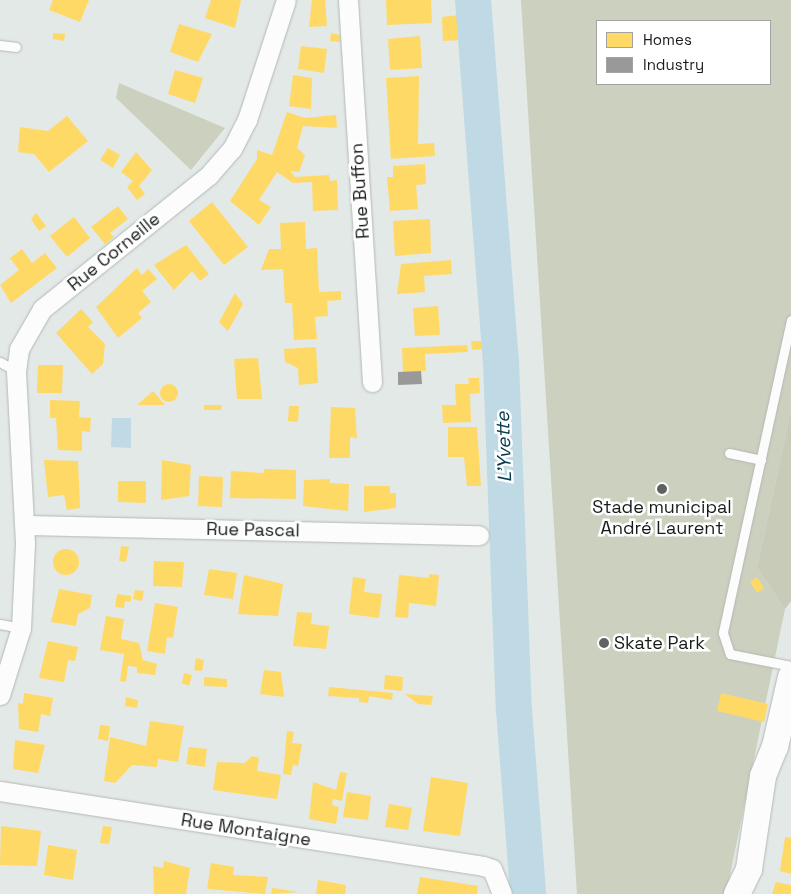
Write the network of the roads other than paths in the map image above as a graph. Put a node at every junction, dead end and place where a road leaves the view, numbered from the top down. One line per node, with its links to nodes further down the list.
1 (286, 0): 6 (street, Rue Corneille)
2 (348, 0): 7 (street, Rue Buffon)
3 (0, 45): 4 (lane)
4 (16, 47)
5 (791, 320): 9 (lane)
6 (8, 367): 10 (street, Rue Corneille)
7 (372, 382)
8 (729, 453): 9 (lane)
9 (761, 460): 14 (lane)
10 (26, 525): 11 (street, Rue Pascal); 13 (street, Rue Corneille)
11 (479, 535)
12 (0, 624): 13 (lane)
13 (21, 628): 16 (street, Rue Corneille)
14 (791, 666)
15 (791, 677): 19 (street)
16 (0, 696)
17 (0, 791): 18 (street, Rue Montaigne)
18 (502, 894)
19 (737, 894)

